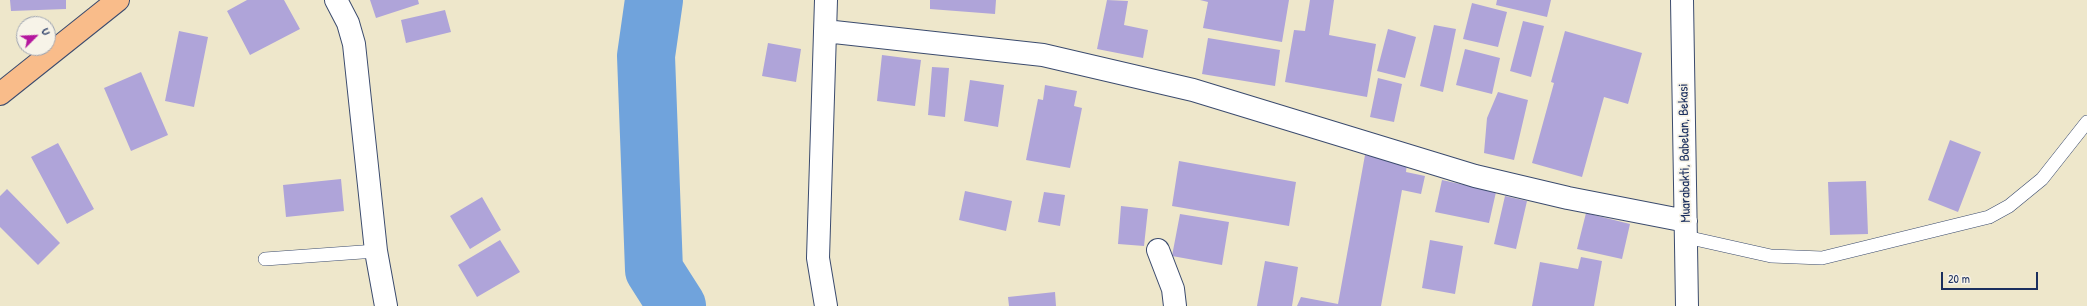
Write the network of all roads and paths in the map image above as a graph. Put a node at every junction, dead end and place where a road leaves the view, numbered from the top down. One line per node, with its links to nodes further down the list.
1 (118, 0): 6 (main road)
2 (336, 0): 10 (street)
3 (826, 0): 5 (street)
4 (1682, 0): 8 (street, Muarabakti, Babelan, Bekasi)
5 (825, 31): 8 (street); 13 (street)
6 (0, 94)
7 (2087, 122): 8 (lane)
8 (1686, 229): 15 (street, Muarabakti, Babelan, Bekasi)
9 (1158, 250): 14 (street)
10 (376, 251): 11 (lane); 12 (street)
11 (265, 259)
12 (386, 306)
13 (826, 306)
14 (1175, 306)
15 (1687, 306)

